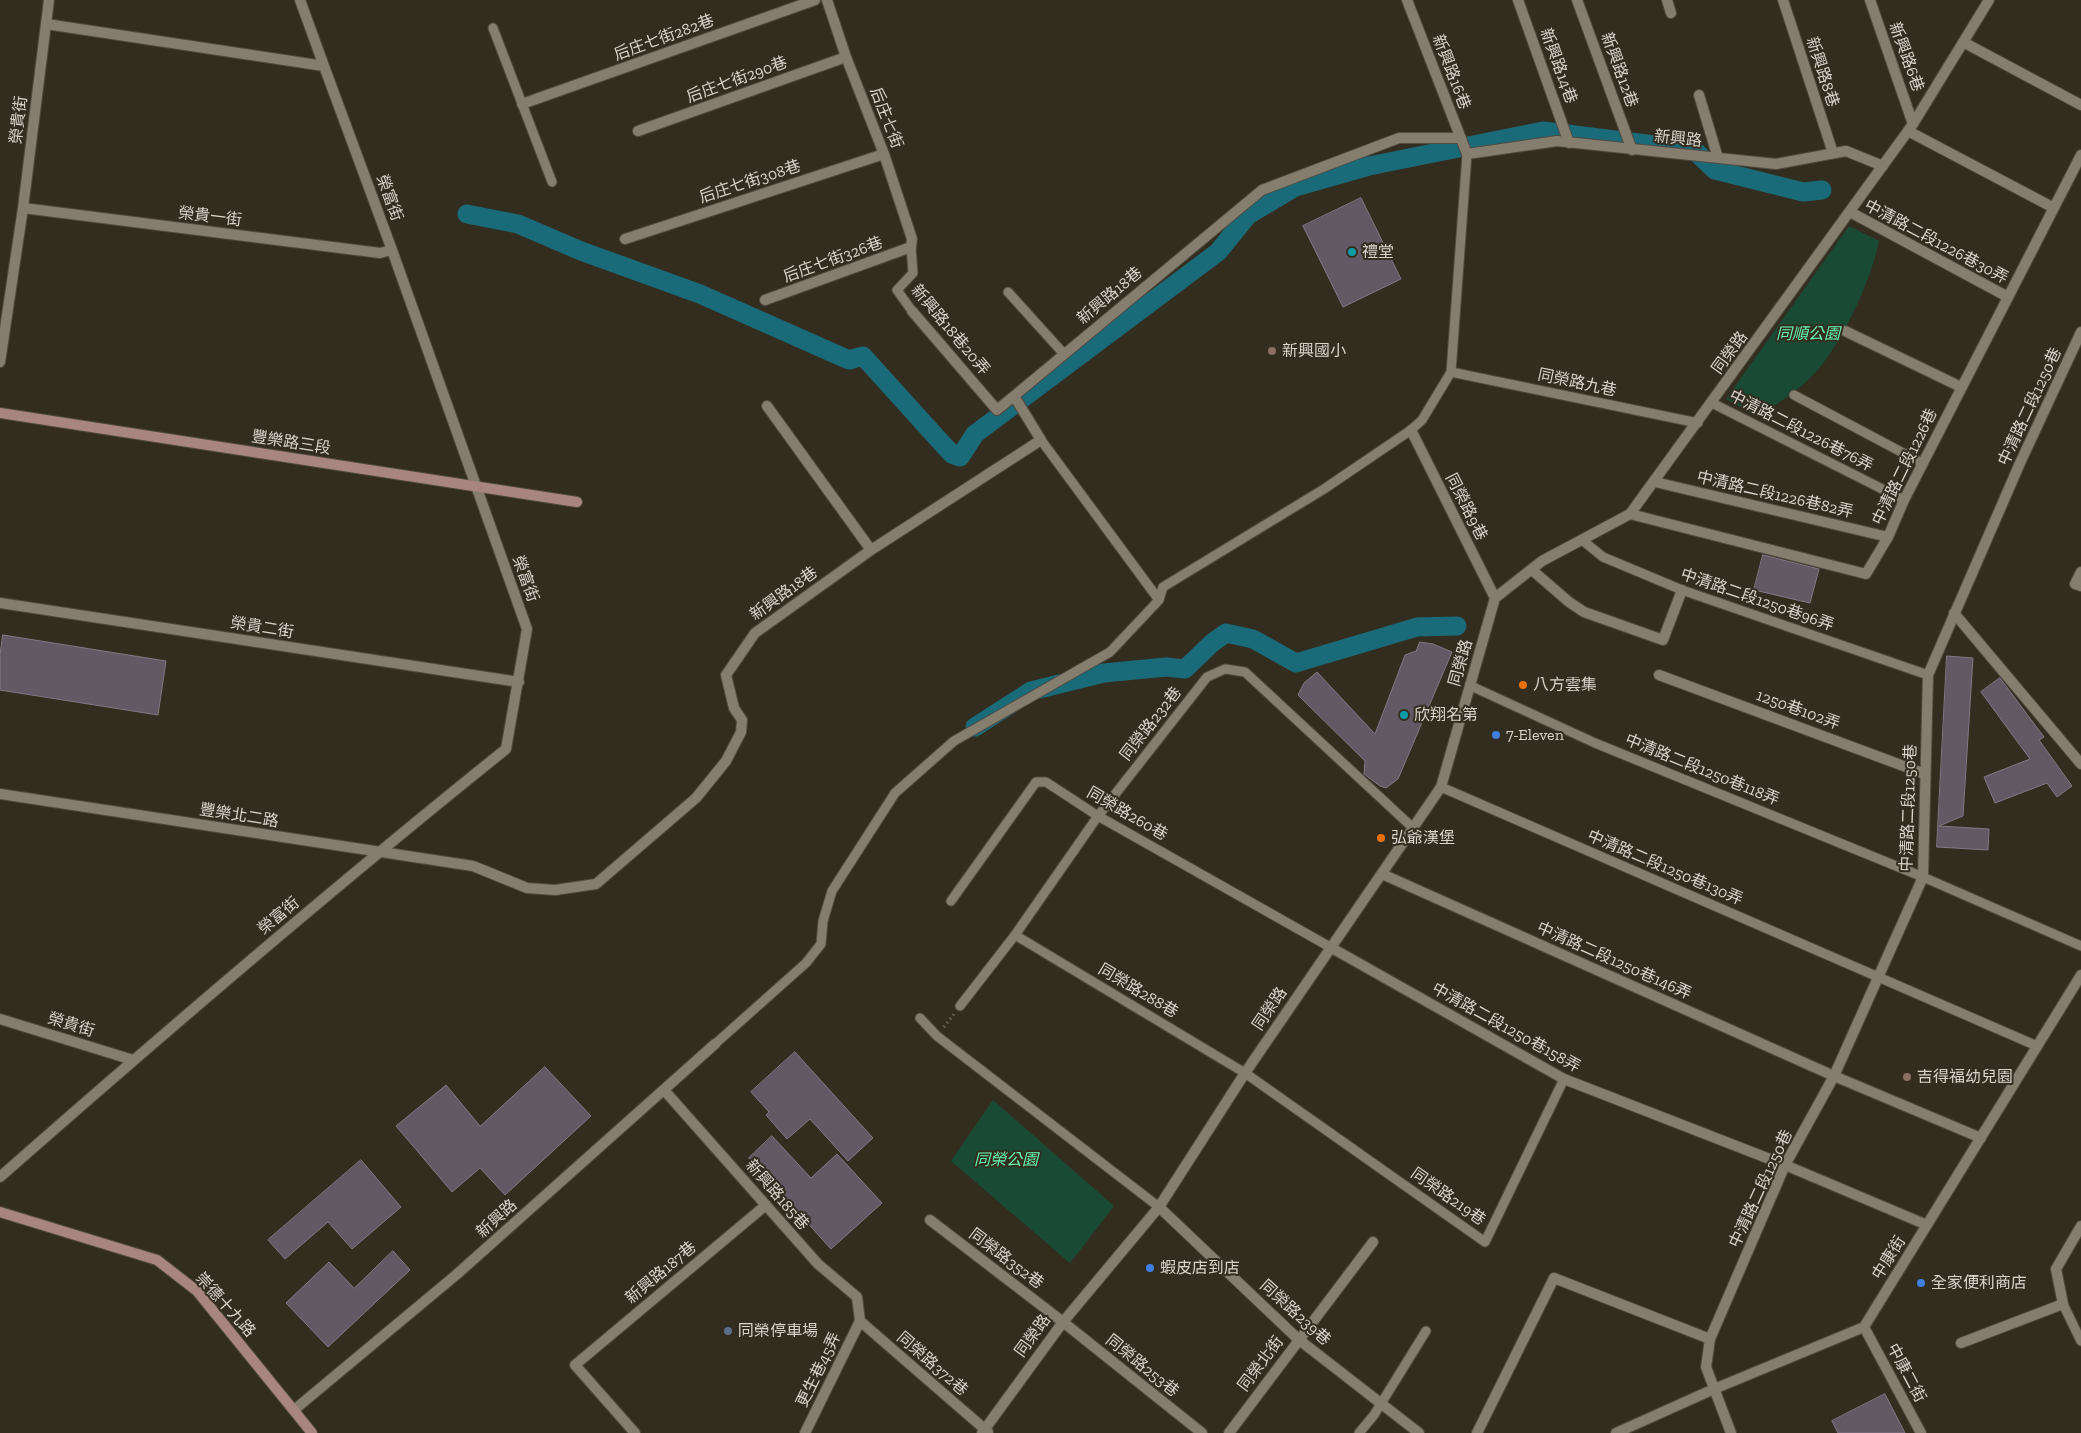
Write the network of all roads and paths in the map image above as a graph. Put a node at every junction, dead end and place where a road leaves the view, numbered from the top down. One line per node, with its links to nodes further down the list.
1 (49, 0): 13 (street, 榮貴街)
2 (300, 0): 17 (street, 榮富街)
3 (816, 0): 19 (street, 后庄七街282巷)
4 (827, 0): 16 (street, 后庄七街)
5 (1407, 0): 23 (street, 新興路16巷)
6 (1518, 0): 24 (street, 新興路14巷)
7 (1577, 0): 25 (street, 新興路12巷)
8 (1667, 0): 12 (street)
9 (1783, 0): 26 (street, 新興路8巷)
10 (1871, 0): 21 (street, 新興路6巷)
11 (1989, 0): 15 (street, 同榮路)
12 (1671, 13)
13 (46, 24): 17 (street); 33 (street, 榮貴街)
14 (493, 28): 19 (lane)
15 (1963, 42): 20 (street); 21 (street, 同榮路)
16 (846, 57): 22 (street, 后庄七街290巷); 27 (street, 后庄七街)
17 (324, 66): 38 (street, 榮富街)
18 (1699, 95): 30 (street)
19 (522, 104): 32 (lane)
20 (2081, 105)
21 (1911, 128): 31 (street, 同榮路); 34 (street)
22 (638, 131)
23 (1460, 138): 28 (street, 新興路16巷); 45 (street, 新興路18巷)
24 (1570, 142): 25 (street, 新興路); 28 (street, 新興路)
25 (1632, 150): 30 (street, 新興路)
26 (1833, 153): 30 (street, 新興路); 31 (street, 新興路)
27 (884, 154): 36 (street, 后庄七街308巷); 37 (street, 后庄七街)
28 (1467, 154): 47 (lane)
29 (2081, 155): 34 (street, 中清路二段1226巷)
30 (1718, 158)
31 (1883, 166): 35 (street, 同榮路)
32 (552, 182)
33 (23, 208): 38 (street, 榮貴一街); 46 (street, 榮貴街)
34 (2054, 208): 40 (street, 中清路二段1226巷)
35 (1850, 212): 40 (street, 中清路二段1226巷30弄); 51 (street, 同榮路)
36 (625, 239)
37 (911, 247): 41 (street, 后庄七街326巷); 42 (lane, 新興路18巷20弄)
38 (392, 250): 59 (street, 榮富街)
39 (1008, 292): 45 (lane)
40 (2008, 297): 48 (street, 中清路二段1226巷)
41 (764, 300)
42 (912, 311): 50 (street, 新興路18巷20弄)
43 (1845, 331): 48 (street)
44 (2081, 332): 73 (street, 中清路二段1250巷)
45 (1064, 354): 50 (street, 新興路18巷)
46 (0, 362)
47 (1451, 372): 54 (lane, 同榮路九巷); 55 (lane)
48 (1962, 388): 57 (street, 中清路二段1226巷)
49 (1794, 395): 57 (lane)
50 (1014, 396): 56 (street)
51 (1712, 403): 54 (street, 同榮路); 60 (lane, 中清路二段1226巷76弄)
52 (767, 406): 65 (street)
53 (0, 413): 59 (street, 豐樂路三段)
54 (1698, 423): 58 (street, 同榮路)
55 (1411, 430): 70 (street, 同榮路9巷); 71 (lane)
56 (1041, 440): 65 (street, 新興路18巷); 71 (lane)
57 (1922, 463): 60 (street, 中清路二段1226巷)
58 (1655, 482): 62 (street, 同榮路); 63 (street, 中清路二段1226巷82弄)
59 (476, 487): 61 (street, 豐樂路三段); 77 (street, 榮富街)
60 (1904, 500): 63 (street, 中清路二段1226巷)
61 (576, 502)
62 (1630, 514): 63 (street, 中清路二段1226巷); 64 (street, 同榮路)
63 (1888, 537)
64 (1582, 540): 66 (street, 同榮路); 69 (lane, 中清路二段1250巷96弄)
65 (871, 550): 74 (street, 新興路18巷)
66 (1532, 570): 69 (street); 70 (street, 同榮路)
67 (2081, 572): 68 (street)
68 (2081, 586)
69 (1682, 590): 76 (lane, 中清路二段1250巷96弄)
70 (1495, 598): 78 (street, 同榮路)
71 (1159, 600): 98 (lane)
72 (0, 603): 77 (street, 榮貴二街)
73 (1954, 613): 76 (street, 中清路二段1250巷); 79 (street)
74 (726, 675): 85 (street, 豐樂北二路)
75 (1659, 675): 80 (street, 1250巷102弄)
76 (1928, 675): 80 (street, 中清路二段1250巷)
77 (519, 682): 85 (street, 榮富街)
78 (1471, 686): 81 (street, 同榮路); 87 (lane, 中清路二段1250巷118弄)
79 (2081, 764)
80 (1925, 774): 87 (street, 中清路二段1250巷)
81 (1441, 787): 84 (street, 同榮路); 93 (lane, 中清路二段1250巷130弄)
82 (0, 794): 85 (street, 豐樂北二路)
83 (1098, 816): 84 (lane, 同榮路232巷); 88 (lane, 同榮路260巷); 89 (lane, 同榮路232巷); 91 (lane, 同榮路260巷)
84 (1412, 828): 86 (street, 同榮路)
85 (378, 852): 100 (street, 榮富街)
86 (1382, 874): 91 (street, 同榮路); 102 (street, 中清路二段1250巷146弄)
87 (1923, 877): 90 (lane, 中清路二段1250巷118弄); 93 (street, 中清路二段1250巷)
88 (951, 901)
89 (1015, 935): 94 (lane, 同榮路232巷); 101 (lane, 同榮路288巷)
90 (2081, 946)
91 (1330, 947): 101 (street, 同榮路); 103 (street, 中清路二段1250巷158弄)
92 (2081, 975): 99 (street, 中康街)
93 (1878, 977): 99 (lane, 中清路二段1250巷130弄); 102 (street, 中清路二段1250巷)
94 (960, 1006): 97 (path)
95 (920, 1018): 97 (lane)
96 (0, 1019): 100 (street, 榮貴街)
97 (937, 1036): 109 (lane)
98 (715, 1044): 104 (street, 新興路)
99 (2037, 1046): 105 (street, 中康街)
100 (133, 1060): 107 (street, 榮富街)
101 (1245, 1072): 103 (lane, 同榮路219巷); 109 (street, 同榮路)
102 (1834, 1076): 105 (street, 中清路二段1250巷146弄); 106 (street, 中清路二段1250巷)
103 (1564, 1079): 106 (street, 中清路二段1250巷158弄)
104 (664, 1090): 108 (street, 新興路185巷); 126 (street, 新興路)
105 (1981, 1138): 112 (street, 中康街)
106 (1785, 1165): 112 (street, 中清路二段1250巷158弄); 121 (street, 中清路二段1250巷)
107 (0, 1177)
108 (766, 1204): 116 (street, 新興路185巷); 129 (street, 新興路187巷)
109 (1159, 1207): 117 (street, 同榮路); 120 (street, 同榮路239巷)
110 (0, 1212): 126 (street, 崇德十九路)
111 (930, 1220): 117 (street, 同榮路352巷)
112 (1927, 1225): 118 (street, 中康街)
113 (2081, 1226): 115 (street)
114 (1373, 1242): 120 (street, 同榮北街)
115 (2063, 1304): 122 (lane); 123 (street)
116 (860, 1321): 127 (street, 同榮路372巷); 130 (street, 更生巷45弄)
117 (1063, 1322): 127 (street, 同榮路); 131 (street, 同榮路253巷)
118 (1864, 1327): 124 (street); 138 (street, 中康二街)
119 (1426, 1331): 125 (lane)
120 (1298, 1339): 125 (street, 同榮路239巷); 132 (street, 同榮北街)
121 (1710, 1339): 124 (street, 中清路二段1250巷); 135 (street)
122 (2081, 1341)
123 (1961, 1343)
124 (1714, 1389): 136 (street); 137 (street, 中清路二段1250巷)
125 (1381, 1404): 133 (lane); 134 (street, 同榮路239巷)
126 (294, 1410): 128 (street, 崇德十九路)
127 (985, 1432)
128 (312, 1433)
129 (635, 1433)
130 (805, 1433)
131 (1202, 1433)
132 (1229, 1433)
133 (1359, 1433)
134 (1419, 1433)
135 (1477, 1433)
136 (1616, 1433)
137 (1731, 1433)
138 (1921, 1433)

